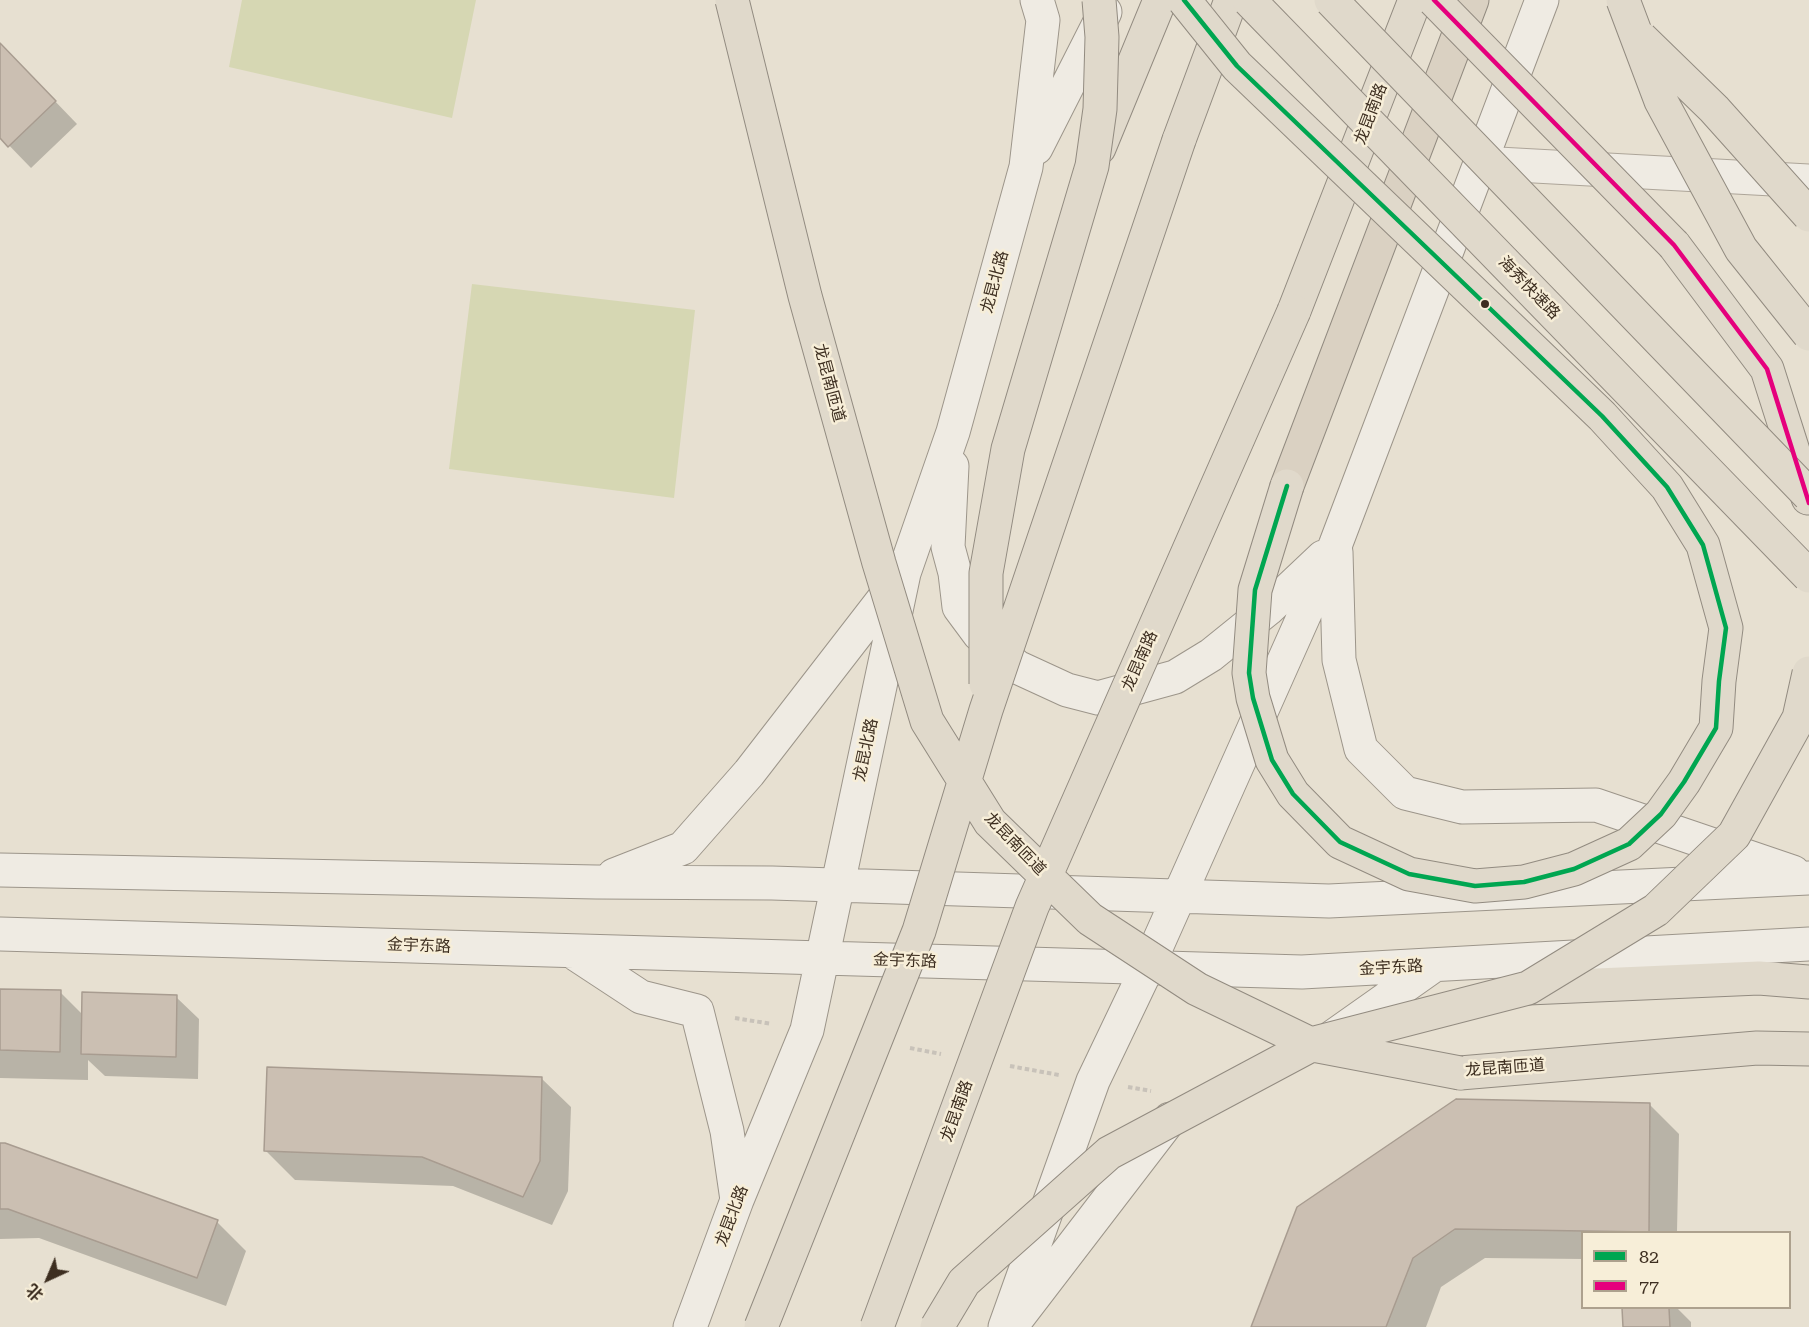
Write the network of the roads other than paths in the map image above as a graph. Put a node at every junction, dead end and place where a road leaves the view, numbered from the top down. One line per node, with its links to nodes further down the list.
1 (732, 0): 43 (highway, 龙昆南匝道, bridge)
2 (1037, 0): 18 (main road)
3 (1099, 0): 17 (highway, bridge)
4 (1111, 0): 18 (main road)
5 (1160, 0): 17 (highway, bridge)
6 (1184, 0): 12 (highway, bridge)
7 (1231, 0): 29 (highway, bridge)
8 (1249, 0): 27 (highway, 海秀快速路, bridge)
9 (1331, 0): 23 (highway, bridge)
10 (1415, 0): 47 (highway, 龙昆南路, bridge)
11 (1434, 0): 24 (highway, bridge)
12 (1472, 0)
13 (1542, 0): 16 (main road)
14 (1602, 0): 20 (highway, bridge)
15 (1623, 0): 21 (highway, bridge)
16 (1480, 164): 19 (main road); 25 (main road)
17 (1092, 166): 29 (highway, bridge)
18 (1026, 167): 22 (main road, 龙昆北路)
19 (1809, 181)
20 (1809, 215)
21 (1809, 334)
22 (954, 432): 25 (main road); 26 (main road, 龙昆北路)
23 (1809, 495)
24 (1809, 503)
25 (1335, 546): 31 (main road); 34 (main road)
26 (904, 573): 32 (main road); 33 (main road, 龙昆北路)
27 (1809, 576)
28 (1809, 674): 42 (highway, bridge)
29 (986, 710): 46 (highway, bridge)
30 (0, 870): 32 (main road)
31 (1809, 878): 34 (main road)
32 (596, 882): 33 (main road)
33 (837, 885): 34 (main road); 38 (main road, 龙昆北路)
34 (1179, 896): 40 (main road)
35 (0, 934): 37 (main road, 金宇东路)
36 (1809, 944): 39 (main road, 金宇东路)
37 (571, 951): 38 (main road, 金宇东路); 44 (main road)
38 (821, 958): 40 (main road, 金宇东路); 44 (main road, 龙昆北路)
39 (1433, 966): 40 (main road, 金宇东路); 50 (main road)
40 (1147, 968): 49 (main road)
41 (1809, 982): 42 (highway)
42 (1528, 988): 48 (highway, bridge)
43 (1809, 1049)
44 (738, 1200): 45 (main road, 龙昆北路)
45 (690, 1327)
46 (761, 1327)
47 (877, 1327)
48 (937, 1327)
49 (1005, 1327)
50 (1011, 1327)

